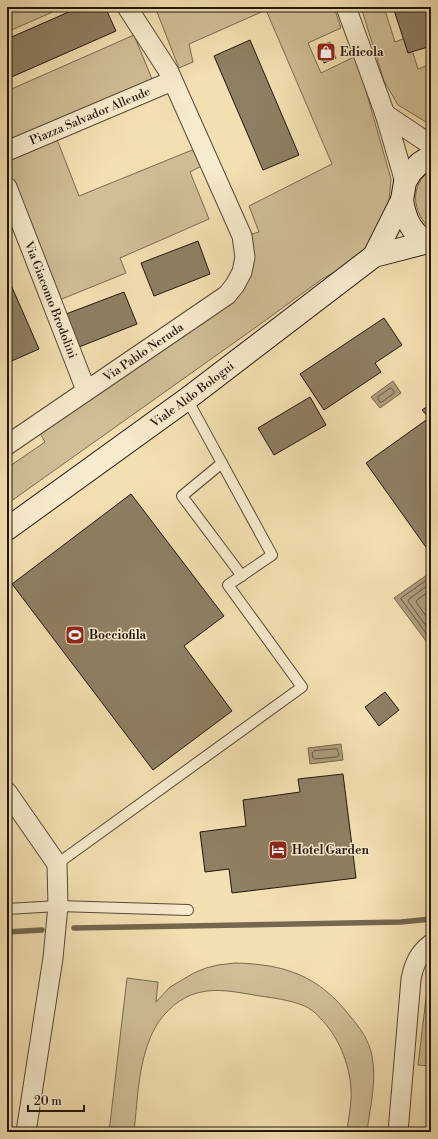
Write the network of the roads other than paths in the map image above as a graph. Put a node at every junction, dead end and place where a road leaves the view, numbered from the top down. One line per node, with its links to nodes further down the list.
1 (127, 7): 3 (street)
2 (346, 7): 4 (street)
3 (172, 80): 6 (street, Piazza Salvador Allende); 12 (street, Via Pablo Neruda)
4 (385, 114): 5 (street); 9 (street)
5 (431, 145)
6 (7, 151)
7 (431, 156): 9 (main road, Viale Aldo Bologni)
8 (7, 187): 12 (street, Via Giacomo Brodolini)
9 (404, 191): 10 (main road); 11 (main road, Viale Aldo Bologni)
10 (430, 242): 11 (main road, Viale Aldo Bologni)
11 (374, 256): 13 (main road, Viale Aldo Bologni)
12 (86, 390): 14 (street, Via Pablo Neruda)
13 (187, 399): 15 (lane); 16 (main road, Viale Aldo Bologni)
14 (7, 445)
15 (222, 464): 17 (lane); 17 (lane)
16 (7, 529)
17 (242, 576): 19 (lane)
18 (7, 792): 19 (street)
19 (57, 864): 20 (street)
20 (58, 906): 21 (lane); 22 (lane); 24 (street)
21 (7, 909)
22 (188, 910)
23 (431, 944): 25 (street)
24 (26, 1132)
25 (398, 1132)

